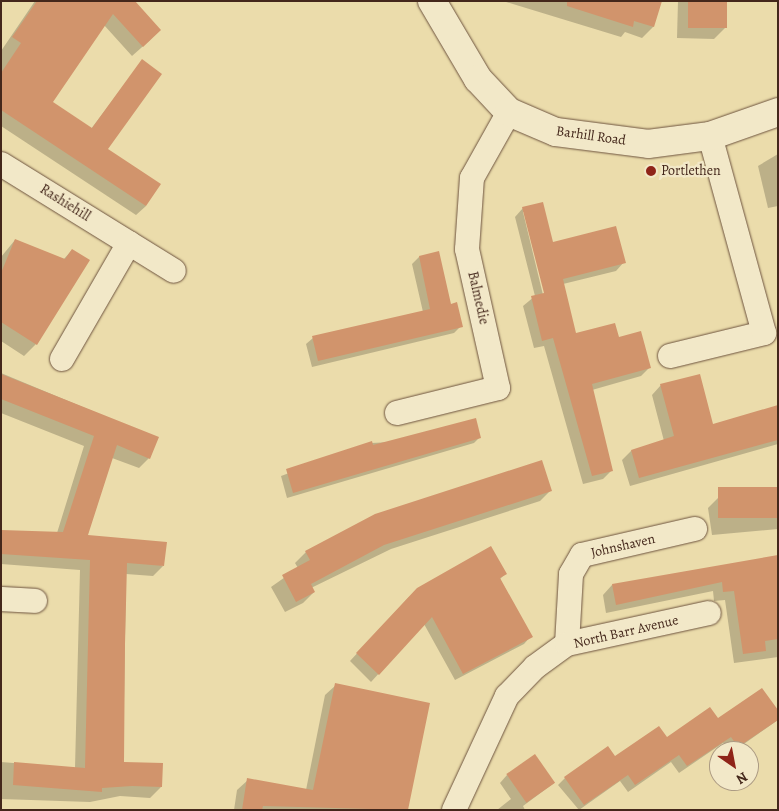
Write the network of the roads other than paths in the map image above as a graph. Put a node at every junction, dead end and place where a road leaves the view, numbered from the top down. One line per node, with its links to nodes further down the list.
1 (432, 1): 2 (street, Barhill Road)
2 (509, 112): 4 (street, Barhill Road); 10 (street, Balmedie)
3 (778, 112): 4 (street, Barhill Road)
4 (710, 136): 8 (street)
5 (1, 164): 6 (street, Rashiehill)
6 (129, 242): 7 (street, Rashiehill); 9 (street)
7 (174, 271)
8 (670, 356)
9 (62, 359)
10 (397, 413)
11 (695, 529): 15 (street, Johnshaven)
12 (1, 600): 13 (street)
13 (35, 601)
14 (709, 613): 15 (street, North Barr Avenue)
15 (567, 644): 16 (street, North Barr Avenue)
16 (454, 810)

